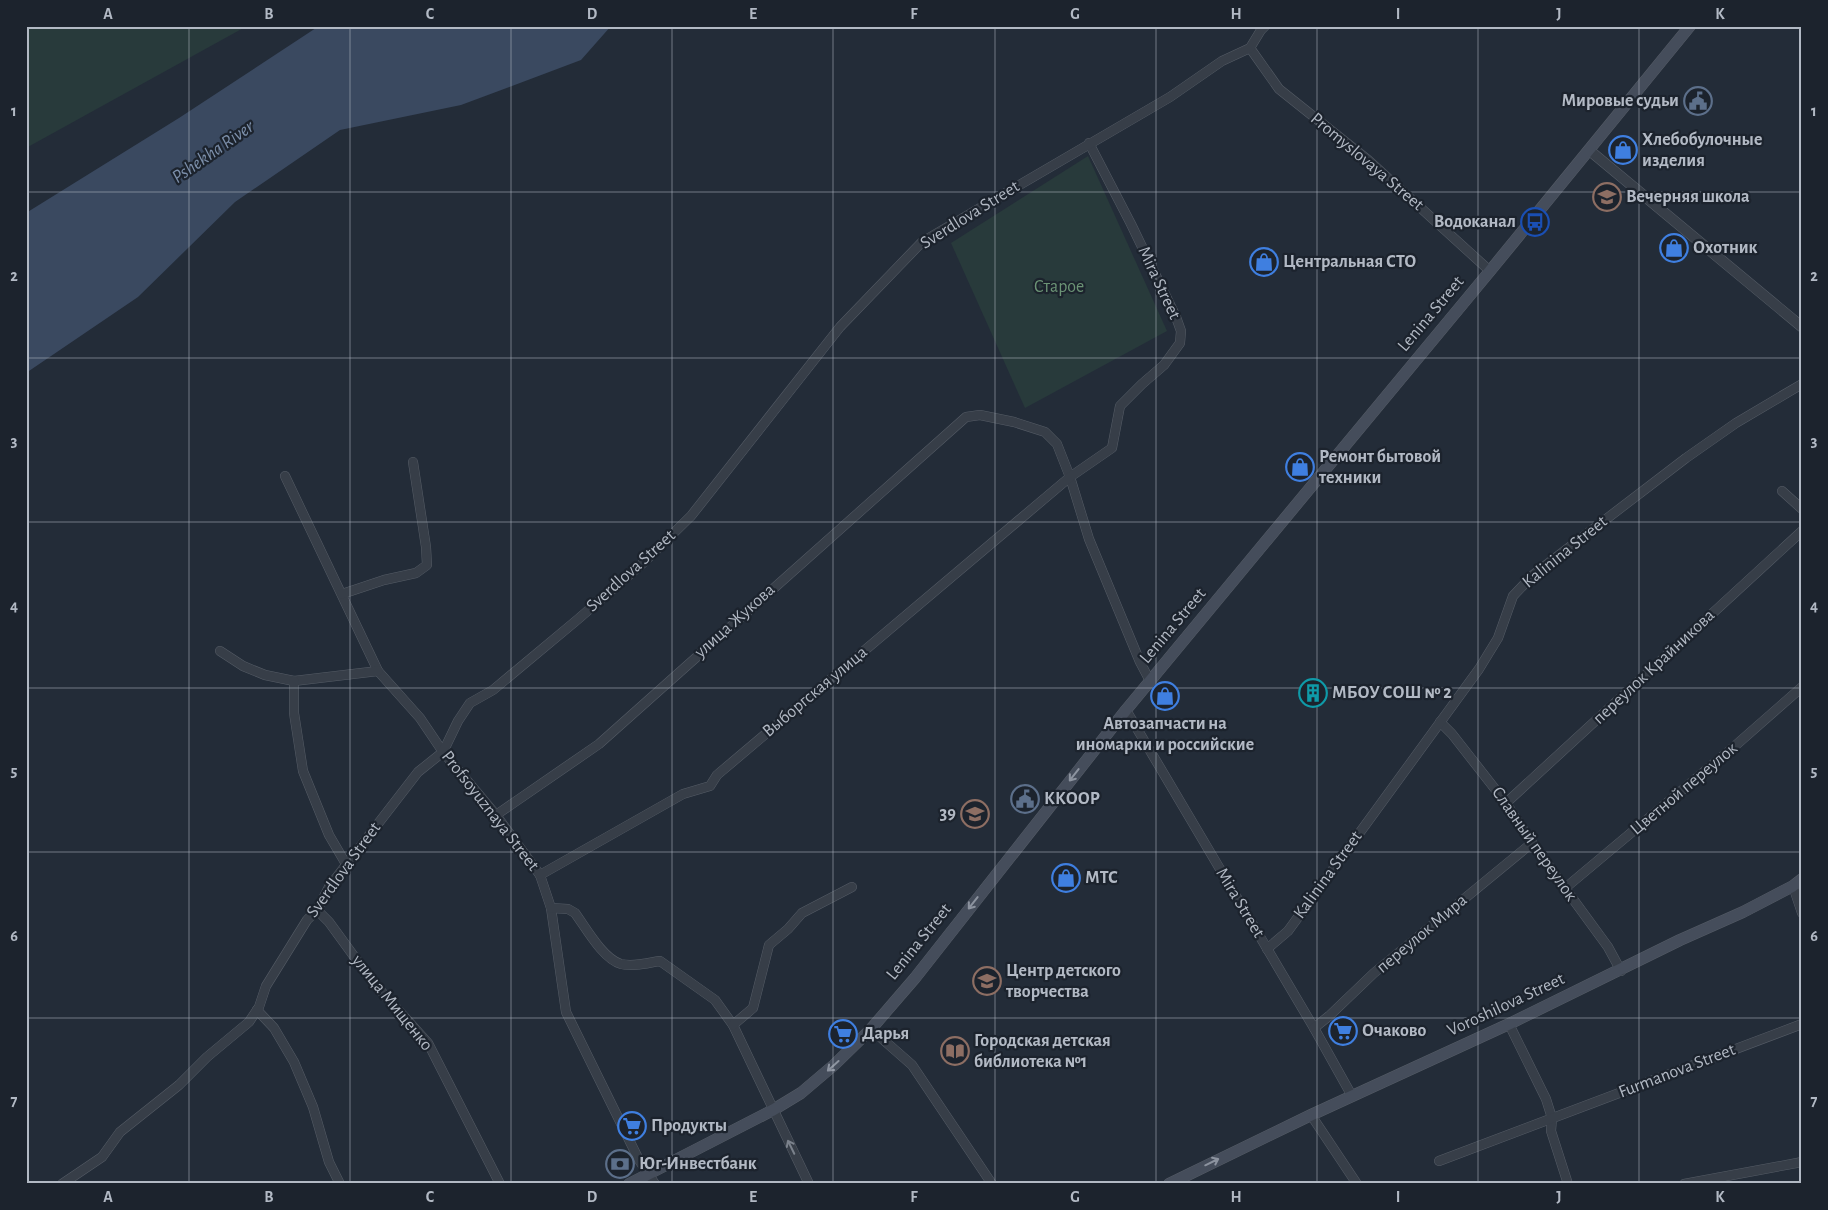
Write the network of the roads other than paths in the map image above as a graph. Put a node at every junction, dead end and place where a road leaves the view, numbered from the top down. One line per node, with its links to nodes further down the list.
1 (1266, 26): 3 (street)
2 (1690, 26): 5 (main road, Lenina Street)
3 (1250, 48): 4 (street, Sverdlova Street); 6 (street, Promyslovaya Street)
4 (1089, 144): 11 (street, Mira Street); 23 (street, Sverdlova Street)
5 (1589, 150): 6 (main road, Lenina Street); 7 (street)
6 (1490, 271): 19 (main road, Lenina Street)
7 (1802, 327)
8 (1802, 384): 22 (street, Kalinina Street)
9 (413, 462): 15 (street)
10 (285, 476): 15 (street, Profsoyuznaya Street)
11 (1070, 477): 19 (street); 25 (street, улица Жукова); 28 (street, Выборгская улица)
12 (1782, 491): 13 (street)
13 (1802, 509)
14 (1802, 531): 24 (street, переулок Крайникова)
15 (342, 594): 17 (street, Profsoyuznaya Street)
16 (220, 651): 18 (street)
17 (378, 671): 18 (street); 23 (street, Profsoyuznaya Street)
18 (294, 681): 27 (street)
19 (1150, 681): 21 (main road, Lenina Street)
20 (1802, 687): 31 (street, Цветной переулок)
21 (1126, 710): 35 (street, Mira Street); 42 (main road, Lenina Street, one-way to 42)
22 (1440, 722): 24 (street, Славный переулок); 35 (street, Kalinina Street)
23 (443, 752): 25 (street, Profsoyuznaya Street); 27 (street, Sverdlova Street)
24 (1506, 802): 26 (street, Славный переулок)
25 (496, 815): 28 (street, Profsoyuznaya Street)
26 (1532, 843): 31 (street, Славный переулок); 41 (street, переулок Мира)
27 (346, 864): 33 (street, Sverdlova Street)
28 (540, 875): 32 (street, Profsoyuznaya Street)
29 (1797, 883): 34 (street); 36 (main road, Voroshilova Street)
30 (852, 887): 38 (street)
31 (1564, 888): 36 (street, Славный переулок)
32 (551, 908): 38 (street); 49 (street, Profsoyuznaya Street)
33 (317, 910): 37 (street, Sverdlova Street); 52 (street, улица Мищенко)
34 (1802, 912)
35 (1267, 948): 41 (street, Mira Street)
36 (1621, 971): 39 (main road, Voroshilova Street)
37 (257, 1010): 50 (street, Sverdlova Street); 51 (street)
38 (734, 1024): 44 (street)
39 (1509, 1024): 43 (main road, Voroshilova Street); 46 (street)
40 (1802, 1024): 46 (street, Furmanova Street)
41 (1314, 1028): 43 (street, Mira Street)
42 (871, 1029): 44 (main road, Lenina Street, one-way to 44); 55 (street)
43 (1352, 1096): 45 (main road, Voroshilova Street)
44 (773, 1110): 49 (main road, Lenina Street); 54 (street, one-way to 44)
45 (1311, 1115): 56 (main road, Voroshilova Street, one-way to 45); 57 (street)
46 (1552, 1118): 47 (street, Furmanova Street); 58 (street)
47 (1439, 1161)
48 (1802, 1162): 59 (street)
49 (652, 1179): 53 (main road, Lenina Street)
50 (62, 1184)
51 (340, 1184)
52 (500, 1184)
53 (629, 1184)
54 (809, 1184)
55 (992, 1184)
56 (1169, 1184)
57 (1357, 1184)
58 (1568, 1184)
59 (1684, 1184)

